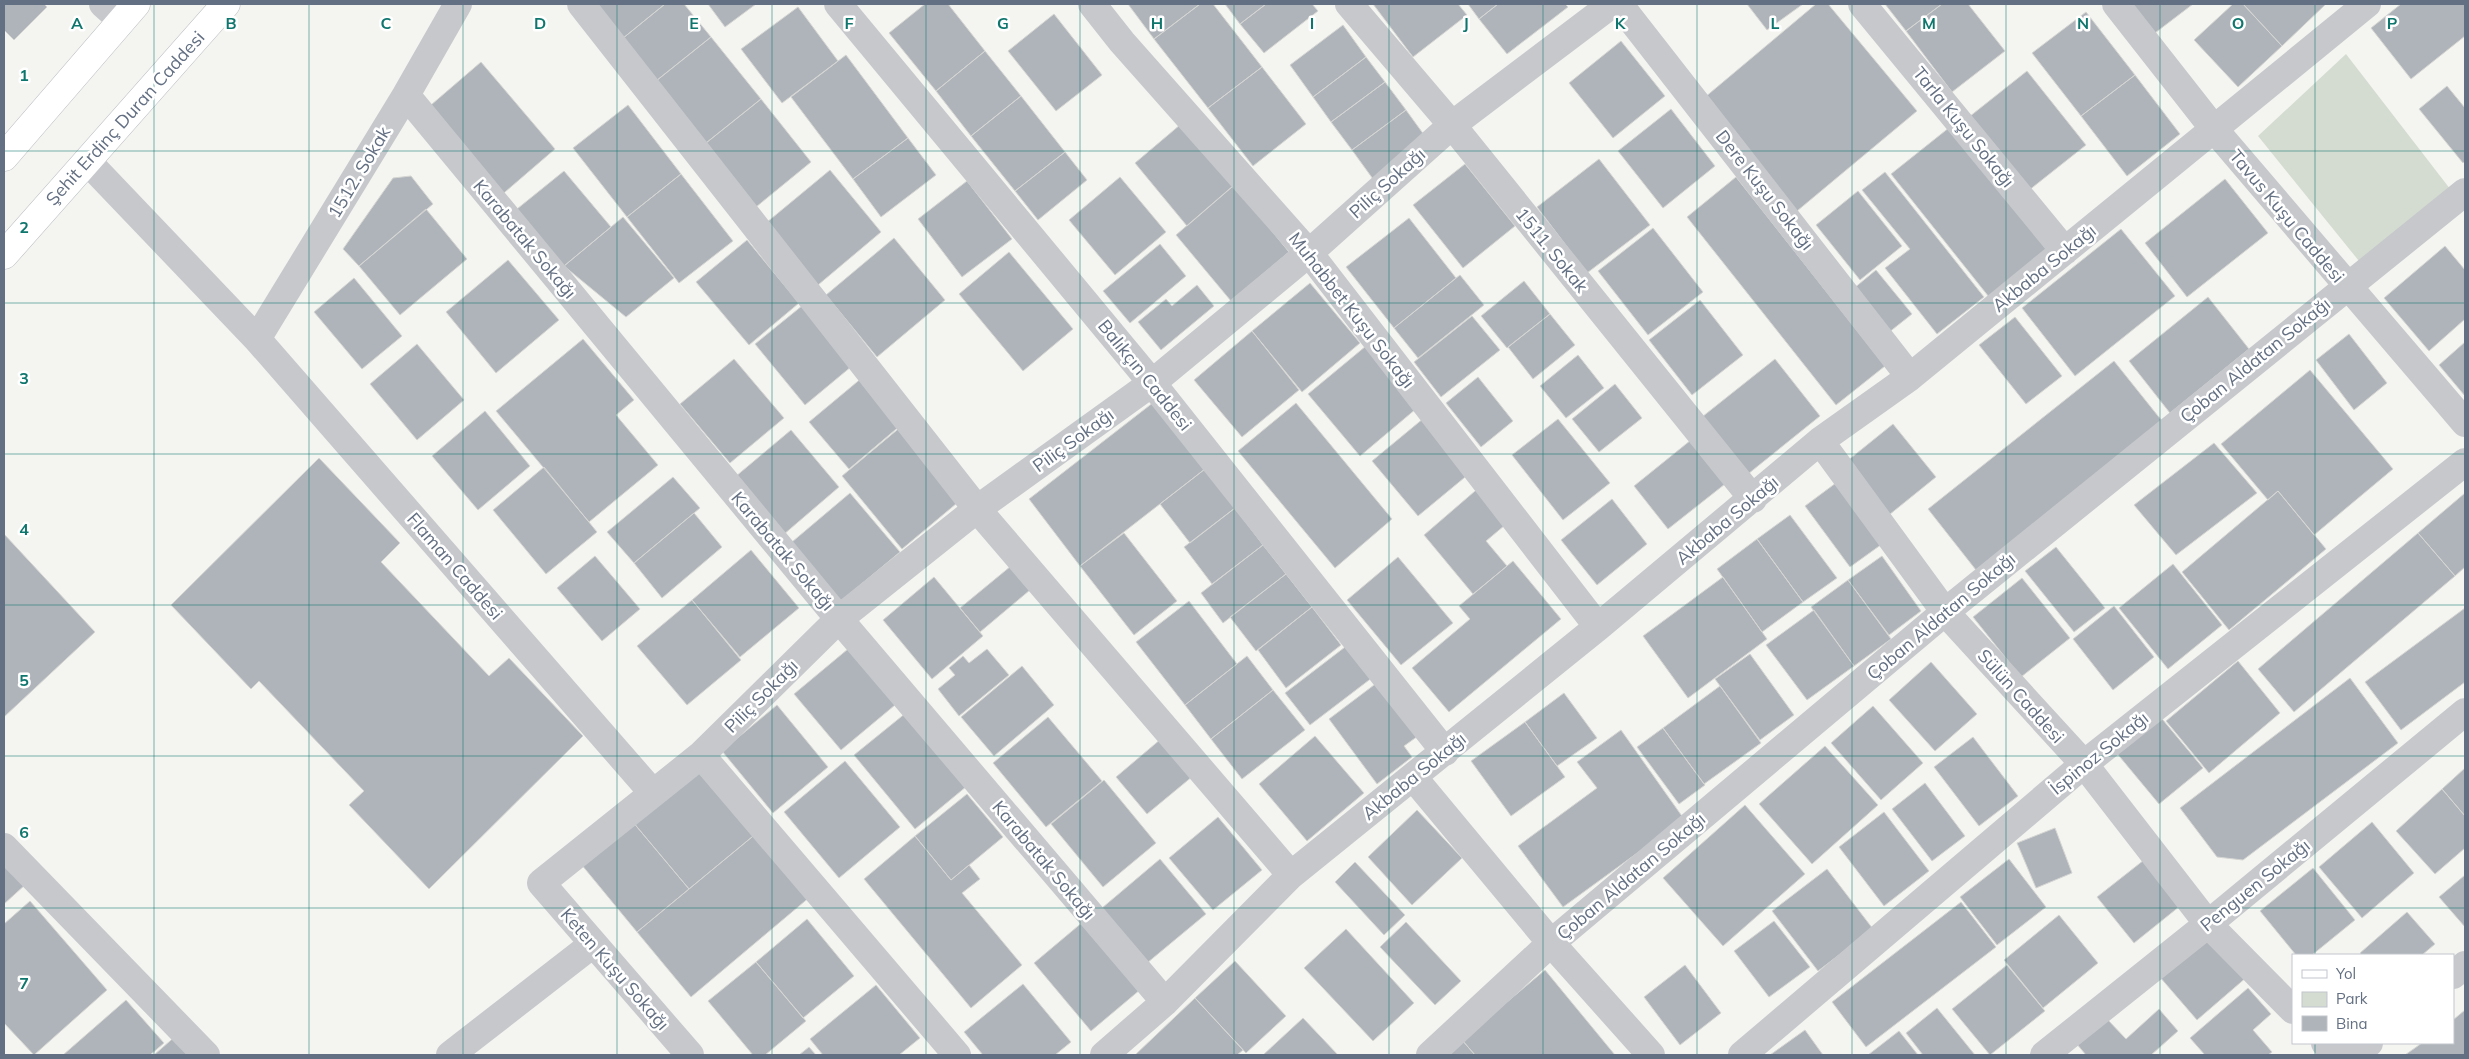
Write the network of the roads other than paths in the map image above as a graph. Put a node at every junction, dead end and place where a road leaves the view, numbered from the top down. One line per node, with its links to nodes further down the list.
1 (226, 4): 17 (main road, Şehit Erdinç Duran Caddesi)
2 (458, 4): 13 (street, 1512. Sokak)
3 (581, 4): 30 (street)
4 (838, 4): 25 (street, Balıkçın Caddesi)
5 (1092, 4): 20 (street, Muhabbet Kuşu Sokağı)
6 (1349, 4): 14 (street, 1511. Sokak)
7 (1612, 4): 14 (street, Piliç Sokağı)
8 (1619, 4): 24 (street, Dere Kuşu Sokağı)
9 (1862, 4): 19 (street, Tarla Kuşu Sokağı)
10 (2116, 4): 15 (street, Tavus Kuşu Caddesi)
11 (2362, 5): 15 (street, Akbaba Sokağı)
12 (120, 9): 16 (main road)
13 (406, 95): 23 (street, 1512. Sokak); 32 (street, Karabatak Sokağı)
14 (1452, 125): 20 (street, Piliç Sokağı); 29 (street, 1511. Sokak)
15 (2214, 129): 19 (street, Akbaba Sokağı); 22 (street, Tavus Kuşu Caddesi)
16 (4, 157)
17 (87, 161): 21 (main road, Şehit Erdinç Duran Caddesi); 23 (street, Flaman Caddesi)
18 (2465, 192): 22 (street, Çoban Aldatan Sokağı)
19 (2065, 251): 24 (street, Akbaba Sokağı)
20 (1309, 253): 25 (street, Piliç Sokağı); 33 (street, Muhabbet Kuşu Sokağı)
21 (4, 255)
22 (2346, 286): 26 (street, Tavus Kuşu Caddesi); 31 (street, Çoban Aldatan Sokağı)
23 (258, 340): 39 (street, Flaman Caddesi)
24 (1910, 377): 27 (street, Akbaba Sokağı)
25 (1152, 383): 30 (street, Piliç Sokağı); 35 (street, Balıkçın Caddesi)
26 (2465, 423)
27 (1820, 441): 29 (street, Akbaba Sokağı); 31 (street, Sülün Caddesi)
28 (2465, 462): 37 (street, İspinoz Sokağı)
29 (1753, 498): 33 (street, Akbaba Sokağı)
30 (977, 509): 32 (street, Piliç Sokağı); 41 (street)
31 (1944, 612): 37 (street, Sülün Caddesi); 44 (street, Çoban Aldatan Sokağı)
32 (840, 619): 36 (street, Piliç Sokağı); 48 (street, Karabatak Sokağı)
33 (1598, 627): 35 (street, Akbaba Sokağı)
34 (2465, 712): 43 (street, Penguen Sokağı)
35 (1445, 752): 38 (street, Akbaba Sokağı)
36 (701, 755): 39 (street, Piliç Sokağı); 55 (street)
37 (2084, 764): 43 (street, Sülün Caddesi); 59 (street, İspinoz Sokağı)
38 (1412, 777): 41 (street, Akbaba Sokağı); 44 (street)
39 (653, 793): 42 (street, Piliç Sokağı)
40 (4, 847): 52 (street)
41 (1291, 875): 48 (street, Akbaba Sokağı)
42 (541, 883): 45 (street, Keten Kuşu Sokağı)
43 (2208, 924): 49 (street, Sülün Caddesi); 60 (street, Penguen Sokağı)
44 (1551, 943): 57 (street, Çoban Aldatan Sokağı); 58 (street)
45 (593, 944): 53 (street); 54 (street, Keten Kuşu Sokağı)
46 (2465, 965): 47 (street)
47 (2454, 974)
48 (1165, 1002): 56 (street, Akbaba Sokağı)
49 (2292, 1009)
50 (2326, 1044): 61 (street)
51 (2368, 1044): 62 (street)
52 (206, 1055)
53 (450, 1055)
54 (690, 1055)
55 (956, 1055)
56 (1104, 1055)
57 (1430, 1055)
58 (1651, 1055)
59 (1742, 1055)
60 (2044, 1055)
61 (2337, 1055)
62 (2353, 1055)

